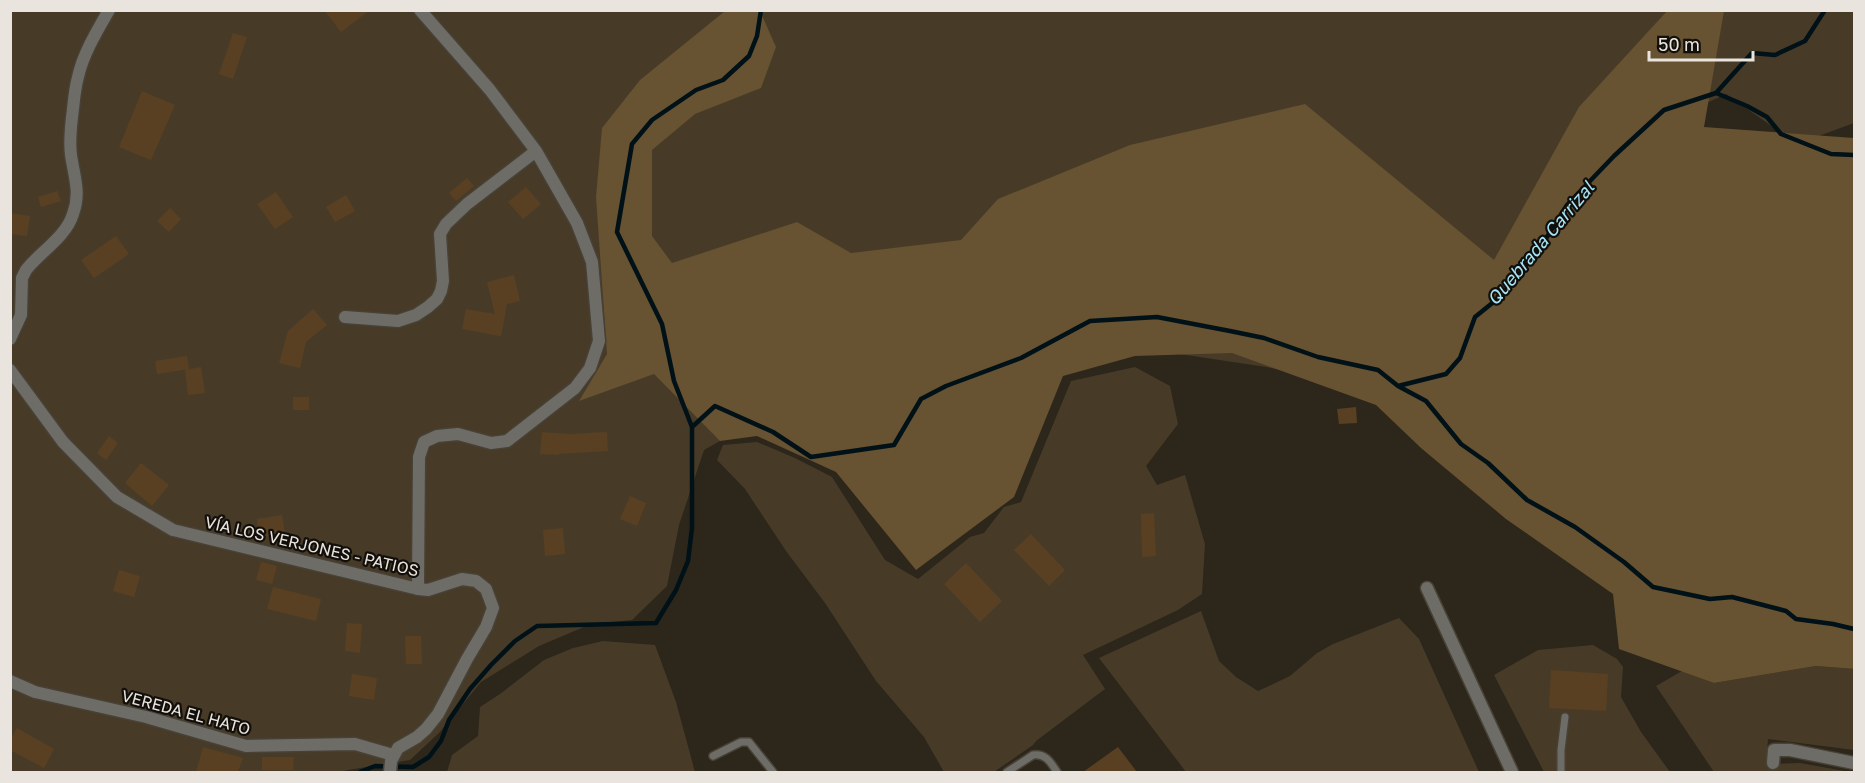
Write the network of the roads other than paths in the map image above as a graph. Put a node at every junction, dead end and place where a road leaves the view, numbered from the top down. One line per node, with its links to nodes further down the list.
1 (109, 10): 5 (street)
2 (420, 10): 3 (street)
3 (536, 151): 4 (street); 8 (street)
4 (345, 317)
5 (10, 339)
6 (10, 370): 8 (street, VÍA LOS VERJONES - PATIOS)
7 (1427, 588): 18 (street)
8 (418, 589): 12 (street, VÍA LOS VERJONES - PATIOS)
9 (10, 681): 12 (street, VEREDA EL HATO)
10 (1565, 717): 19 (lane)
11 (713, 756): 15 (lane)
12 (391, 763)
13 (1773, 763): 14 (street)
14 (1854, 763)
15 (773, 772)
16 (1007, 772): 17 (lane)
17 (1057, 772)
18 (1512, 772)
19 (1561, 772)

